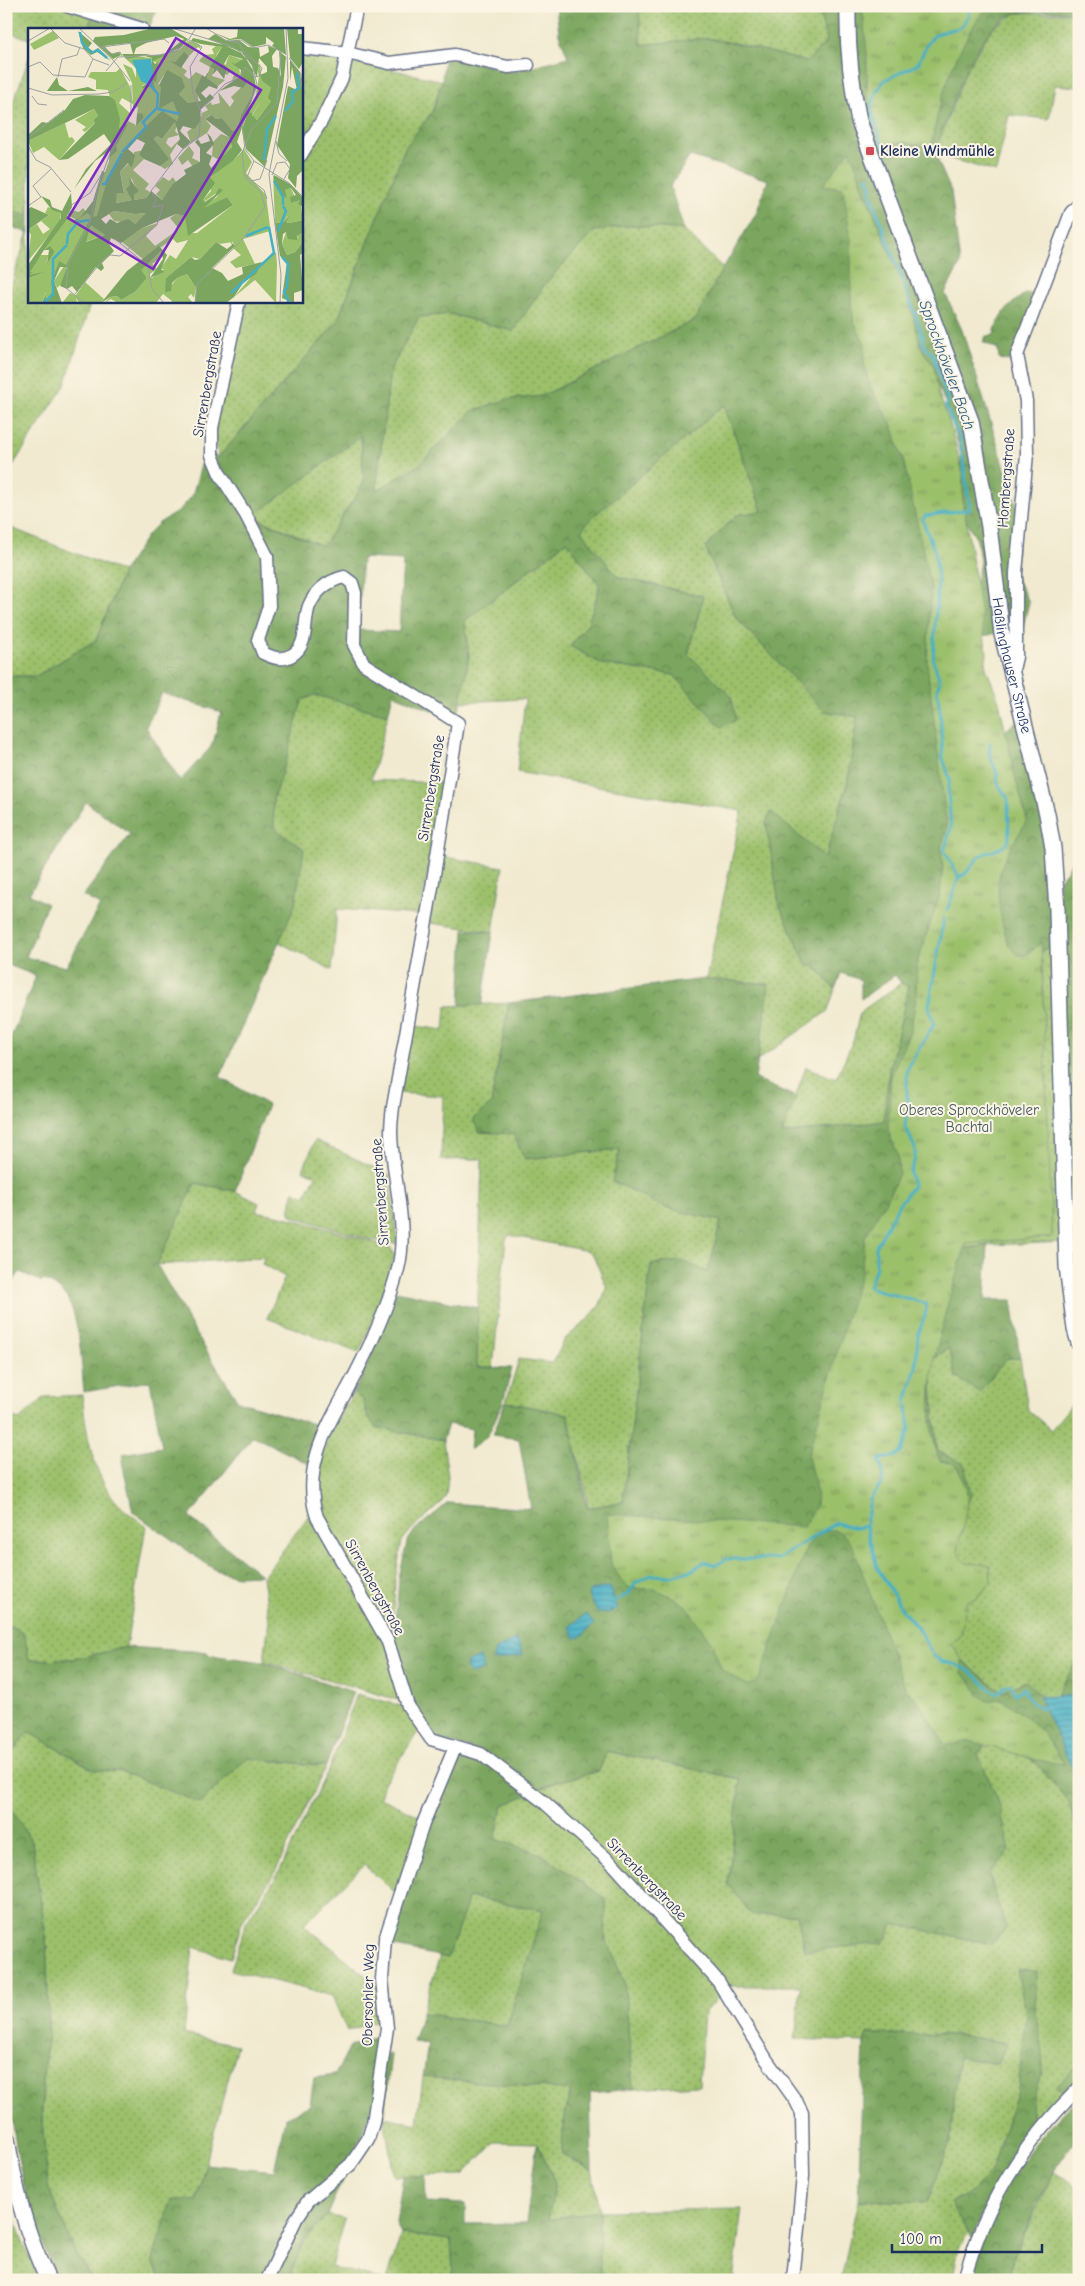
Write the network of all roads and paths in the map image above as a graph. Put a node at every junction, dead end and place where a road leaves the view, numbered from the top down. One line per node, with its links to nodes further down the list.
1 (67, 6): 4 (street)
2 (357, 6): 6 (street)
3 (848, 6): 11 (main road, Haßlinghauser Straße)
4 (139, 28)
5 (302, 48): 6 (street)
6 (347, 53): 7 (street); 8 (street)
7 (528, 65)
8 (302, 153)
9 (1079, 204): 11 (street, Hombergstraße)
10 (239, 302): 13 (street, Sirrenbergstraße)
11 (1012, 678): 12 (main road, Haßlinghauser Straße)
12 (1079, 1344)
13 (455, 1747): 17 (street, Obersohler Weg); 18 (street, Sirrenbergstraße)
14 (1079, 2088): 19 (street)
15 (6, 2132): 16 (main road)
16 (48, 2280)
17 (267, 2280)
18 (793, 2280)
19 (964, 2280)

